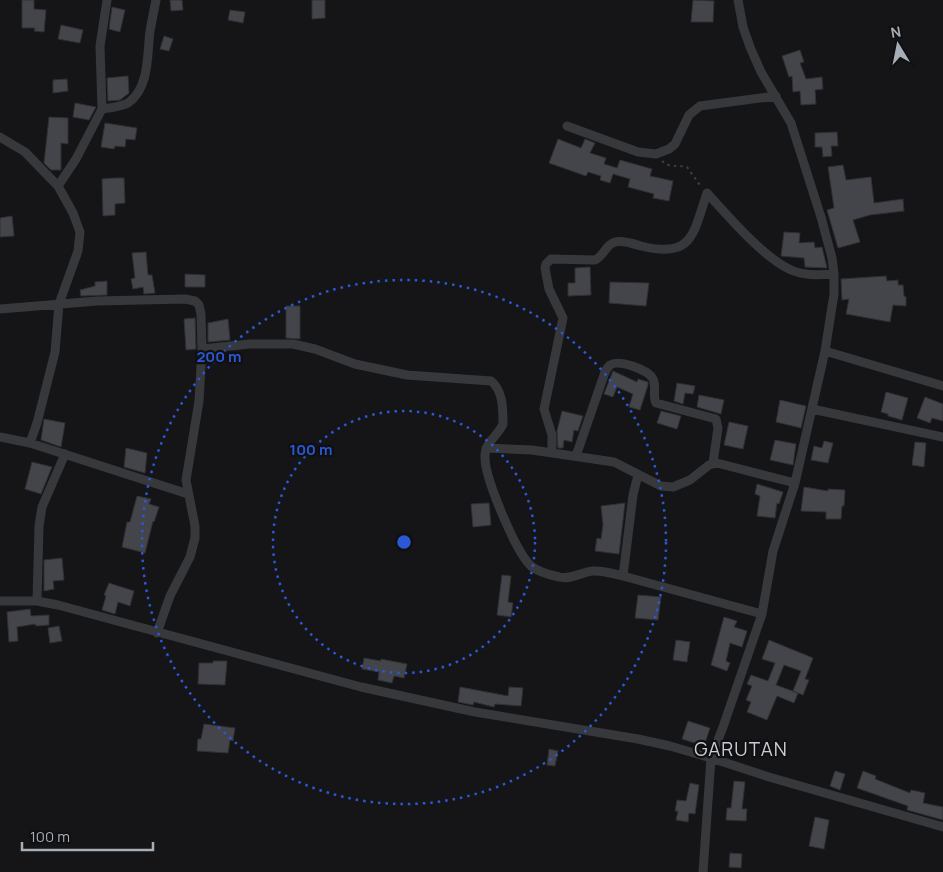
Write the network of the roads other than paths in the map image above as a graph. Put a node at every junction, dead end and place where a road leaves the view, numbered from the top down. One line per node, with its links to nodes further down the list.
1 (107, 0): 5 (street)
2 (156, 0): 5 (street)
3 (738, 0): 4 (street)
4 (776, 96): 6 (street); 9 (street)
5 (102, 109): 8 (street)
6 (567, 126)
7 (0, 137): 8 (street)
8 (58, 186): 10 (street)
9 (834, 274): 13 (street); 20 (street)
10 (59, 304): 11 (street); 12 (street); 18 (street)
11 (0, 309)
12 (202, 349): 19 (street); 26 (street)
13 (825, 352): 14 (street); 15 (street)
14 (943, 386)
15 (812, 409): 17 (street); 25 (street)
16 (0, 437): 18 (street)
17 (943, 437)
18 (30, 443): 21 (street)
19 (486, 448): 20 (street); 27 (street)
20 (552, 452): 22 (street)
21 (64, 454): 26 (street); 29 (street)
22 (576, 456): 23 (street); 24 (street)
23 (713, 463): 24 (street); 25 (street)
24 (638, 475): 27 (street)
25 (795, 483): 30 (street)
26 (188, 494): 31 (street)
27 (623, 576): 30 (street)
28 (0, 601): 29 (street)
29 (37, 602): 31 (street)
30 (762, 614): 32 (street)
31 (157, 633): 32 (street)
32 (711, 758): 33 (street); 34 (street)
33 (943, 827)
34 (703, 872)

